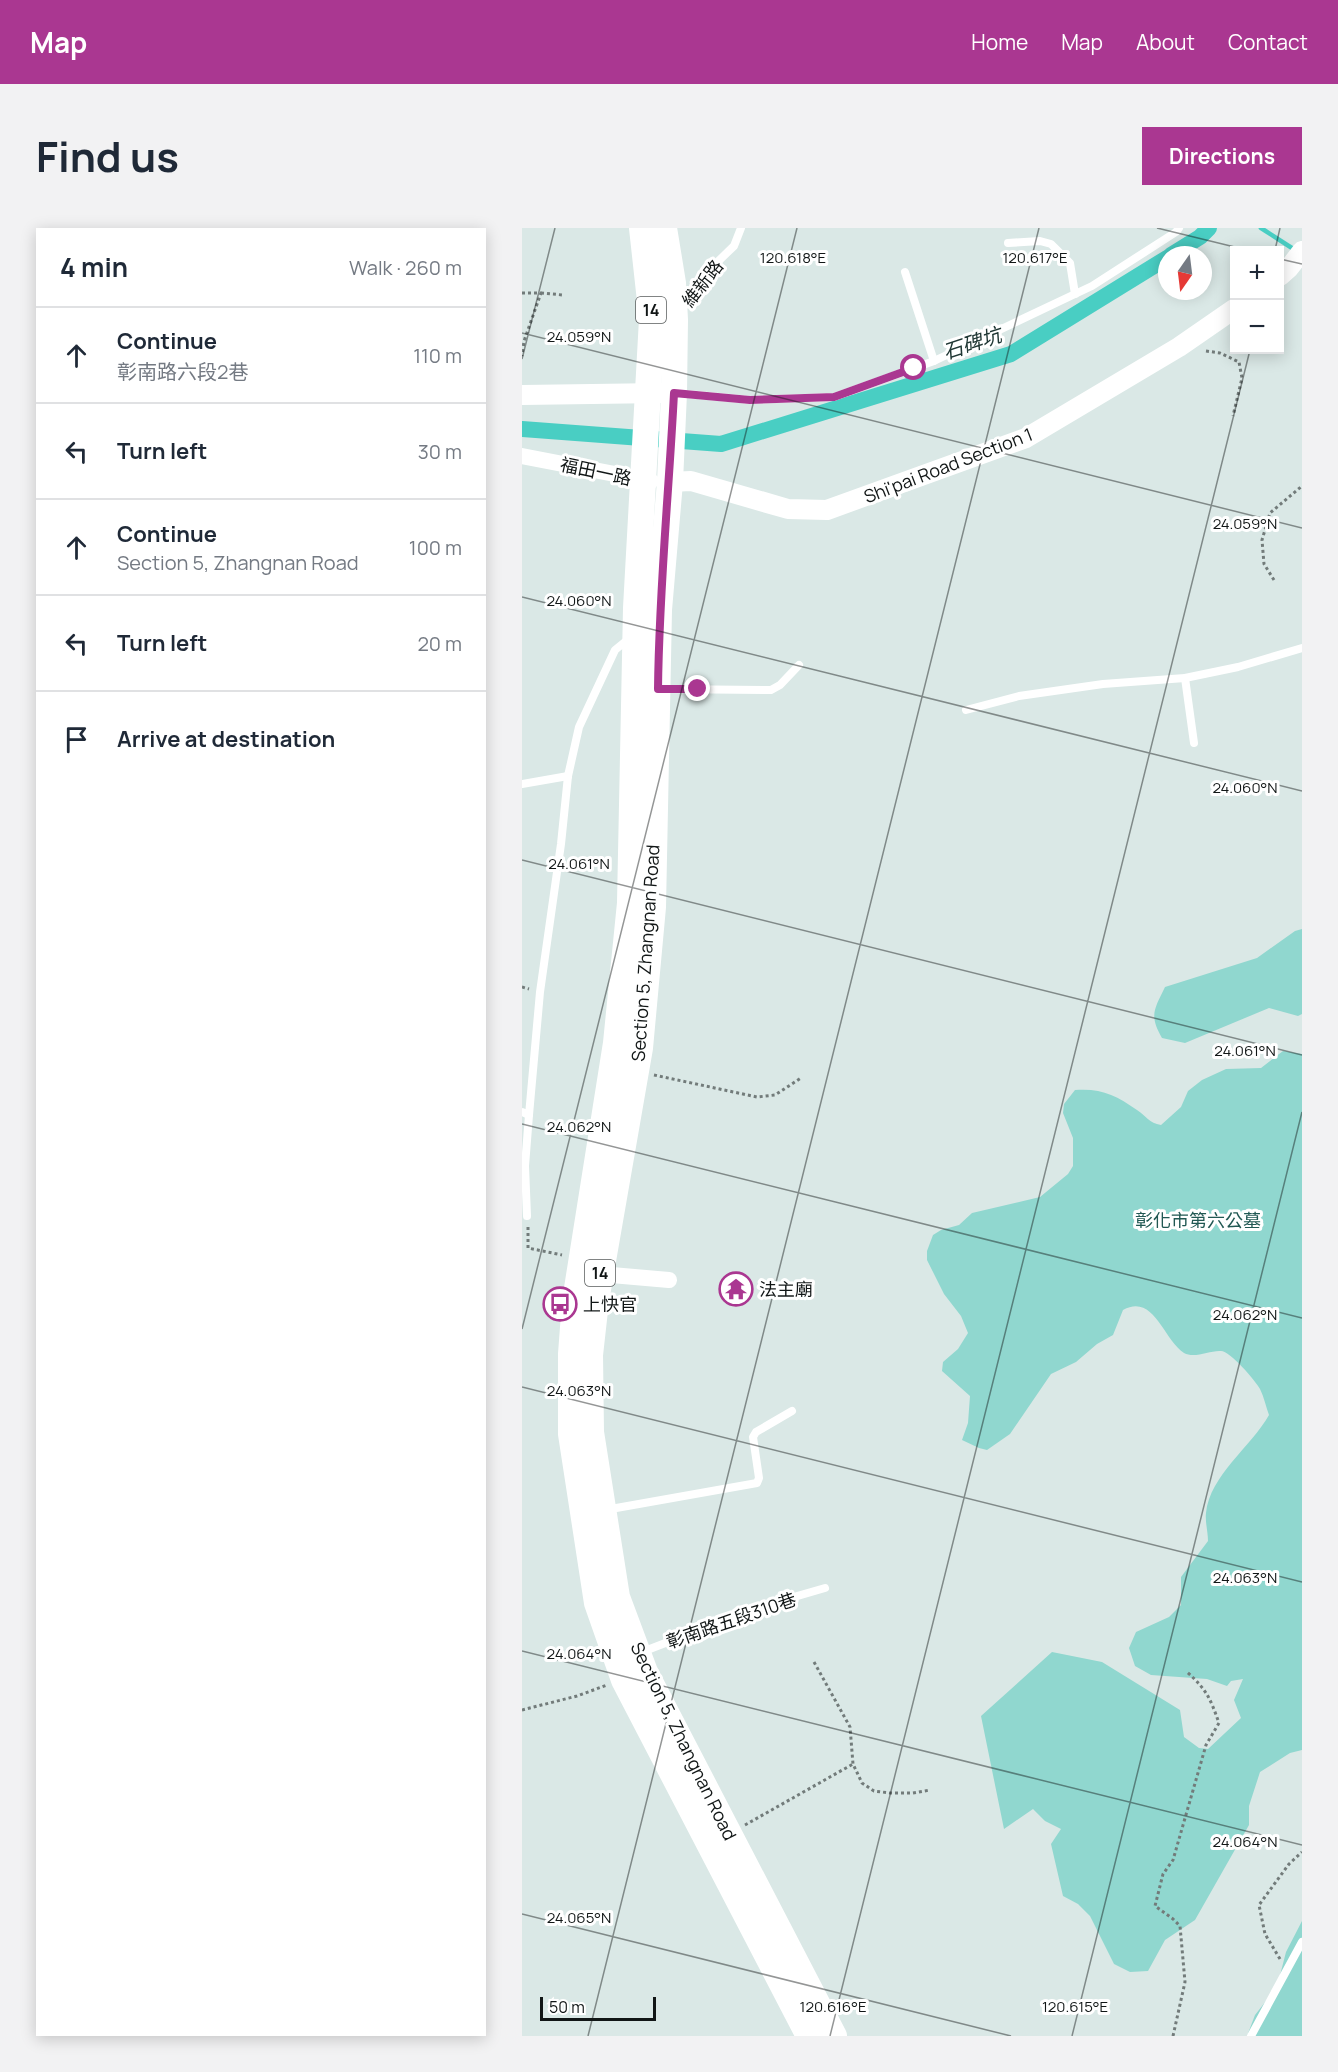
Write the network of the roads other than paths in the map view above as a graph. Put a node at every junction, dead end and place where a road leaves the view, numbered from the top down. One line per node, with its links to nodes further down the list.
1 (642, 228): 11 (main road, 14)
2 (664, 228): 11 (main road, 14)
3 (741, 228): 11 (lane, 維新路)
4 (1179, 228): 9 (lane)
5 (1008, 243): 9 (lane)
6 (1302, 251): 8 (street)
7 (905, 272): 12 (lane)
8 (1288, 272)
9 (1075, 294): 12 (lane)
10 (1230, 312): 17 (street, Shi'pai Road Section 1)
11 (664, 319): 13 (main road, 14)
12 (934, 361): 13 (lane)
13 (661, 393): 14 (street); 16 (main road, 14); 17 (main road, 14)
14 (522, 395)
15 (522, 456): 16 (street, 福田一路)
16 (645, 470): 17 (street, 福田一路); 18 (main road, Section 5, Zhangnan Road / 14)
17 (670, 471): 22 (main road, Section 5, Zhangnan Road / 14)
18 (636, 633): 25 (lane); 29 (main road, Section 5, Zhangnan Road / 14)
19 (1302, 648): 21 (lane)
20 (799, 665): 22 (lane)
21 (1185, 678): 23 (lane); 24 (lane)
22 (658, 689): 29 (main road, Section 5, Zhangnan Road / 14)
23 (966, 710)
24 (1194, 743)
25 (568, 776): 26 (lane); 27 (lane)
26 (522, 784)
27 (525, 1113): 28 (lane)
28 (528, 1216)
29 (590, 1266): 30 (street); 32 (main road, Section 5, Zhangnan Road / 14); 36 (main road, Section 5, Zhangnan Road / 14)
30 (669, 1280)
31 (792, 1411): 32 (lane)
32 (603, 1510): 34 (main road, Section 5, Zhangnan Road / 14)
33 (825, 1588): 34 (lane, 彰南路五段310巷)
34 (638, 1653): 37 (main road, Section 5, Zhangnan Road / 14)
35 (1302, 1942): 38 (lane)
36 (810, 2036)
37 (834, 2036)
38 (1251, 2036)

